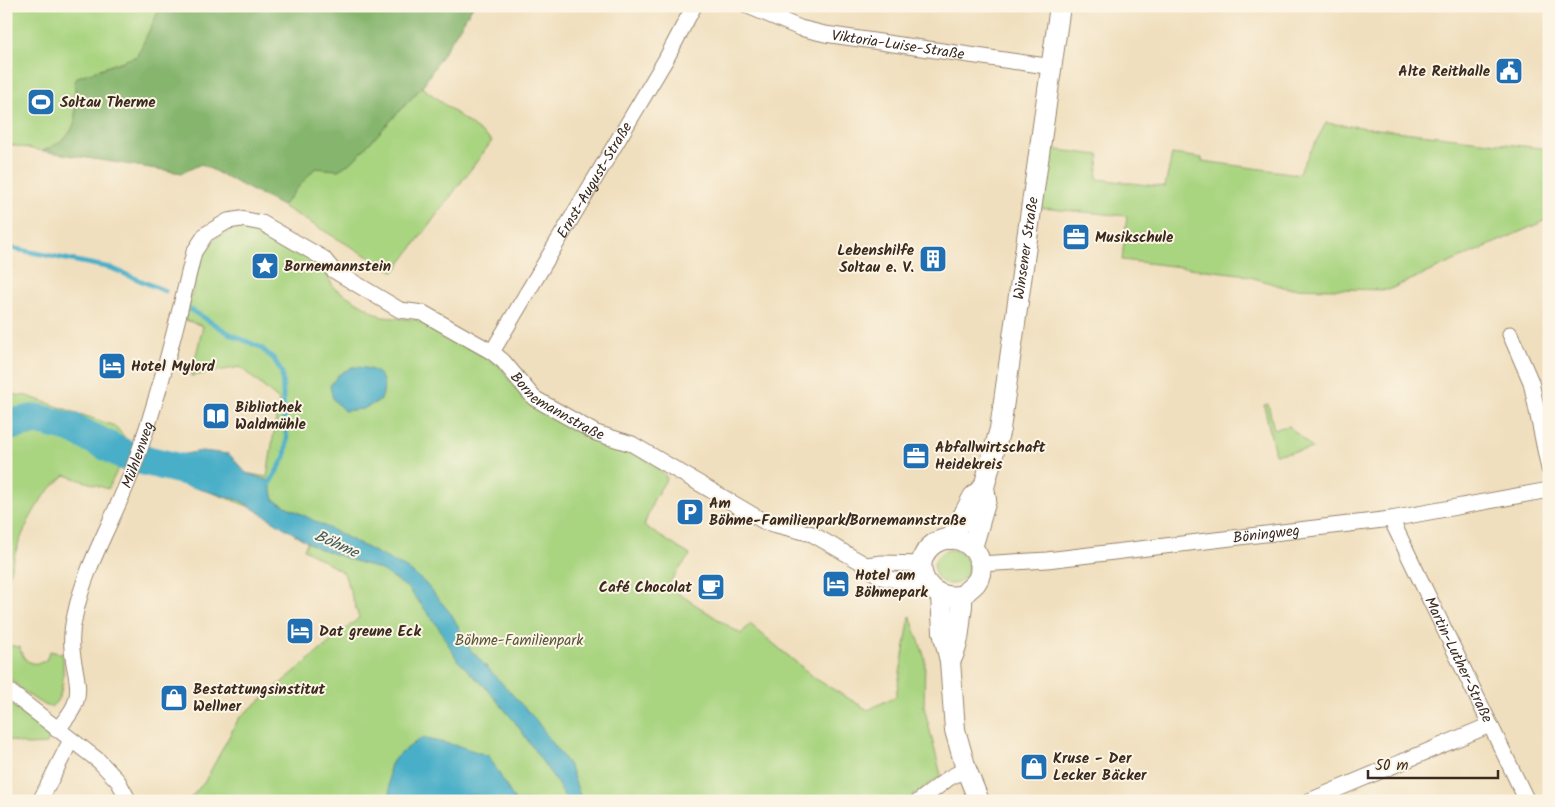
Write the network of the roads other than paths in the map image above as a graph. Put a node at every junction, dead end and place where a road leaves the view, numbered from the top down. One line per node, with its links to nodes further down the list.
1 (694, 6): 7 (street, Ernst-August-Straße)
2 (748, 6): 4 (street, Viktoria-Luise-Straße)
3 (1060, 6): 4 (main road, Winsener Straße)
4 (1052, 67): 9 (main road, Winsener Straße)
5 (262, 223): 7 (street, Bornemannstraße); 21 (street, Mühlenweg)
6 (1510, 334): 8 (street)
7 (492, 352): 15 (street, Bornemannstraße)
8 (1549, 469)
9 (984, 487): 12 (main road, Winsener Straße); 13 (main road, Winsener Straße)
10 (1549, 490): 11 (street, Böningweg)
11 (1391, 519): 13 (street, Böningweg); 20 (street, Martin-Luther-Straße)
12 (951, 539): 13 (main road); 14 (main road)
13 (976, 556): 17 (main road, Winsener Straße)
14 (922, 564): 15 (street); 16 (main road, Winsener Straße)
15 (866, 566): 16 (street, Bornemannstraße)
16 (934, 591): 17 (main road); 18 (main road, Winsener Straße)
17 (964, 595): 18 (main road, Winsener Straße)
18 (950, 661): 23 (main road, Winsener Straße)
19 (6, 689): 21 (street)
20 (1490, 724): 28 (street); 29 (street, Martin-Luther-Straße)
21 (58, 730): 22 (street)
22 (75, 743): 24 (street); 25 (street)
23 (966, 770): 26 (street); 27 (main road, Winsener Straße)
24 (40, 801)
25 (129, 801)
26 (919, 801)
27 (979, 801)
28 (1309, 801)
29 (1527, 801)

